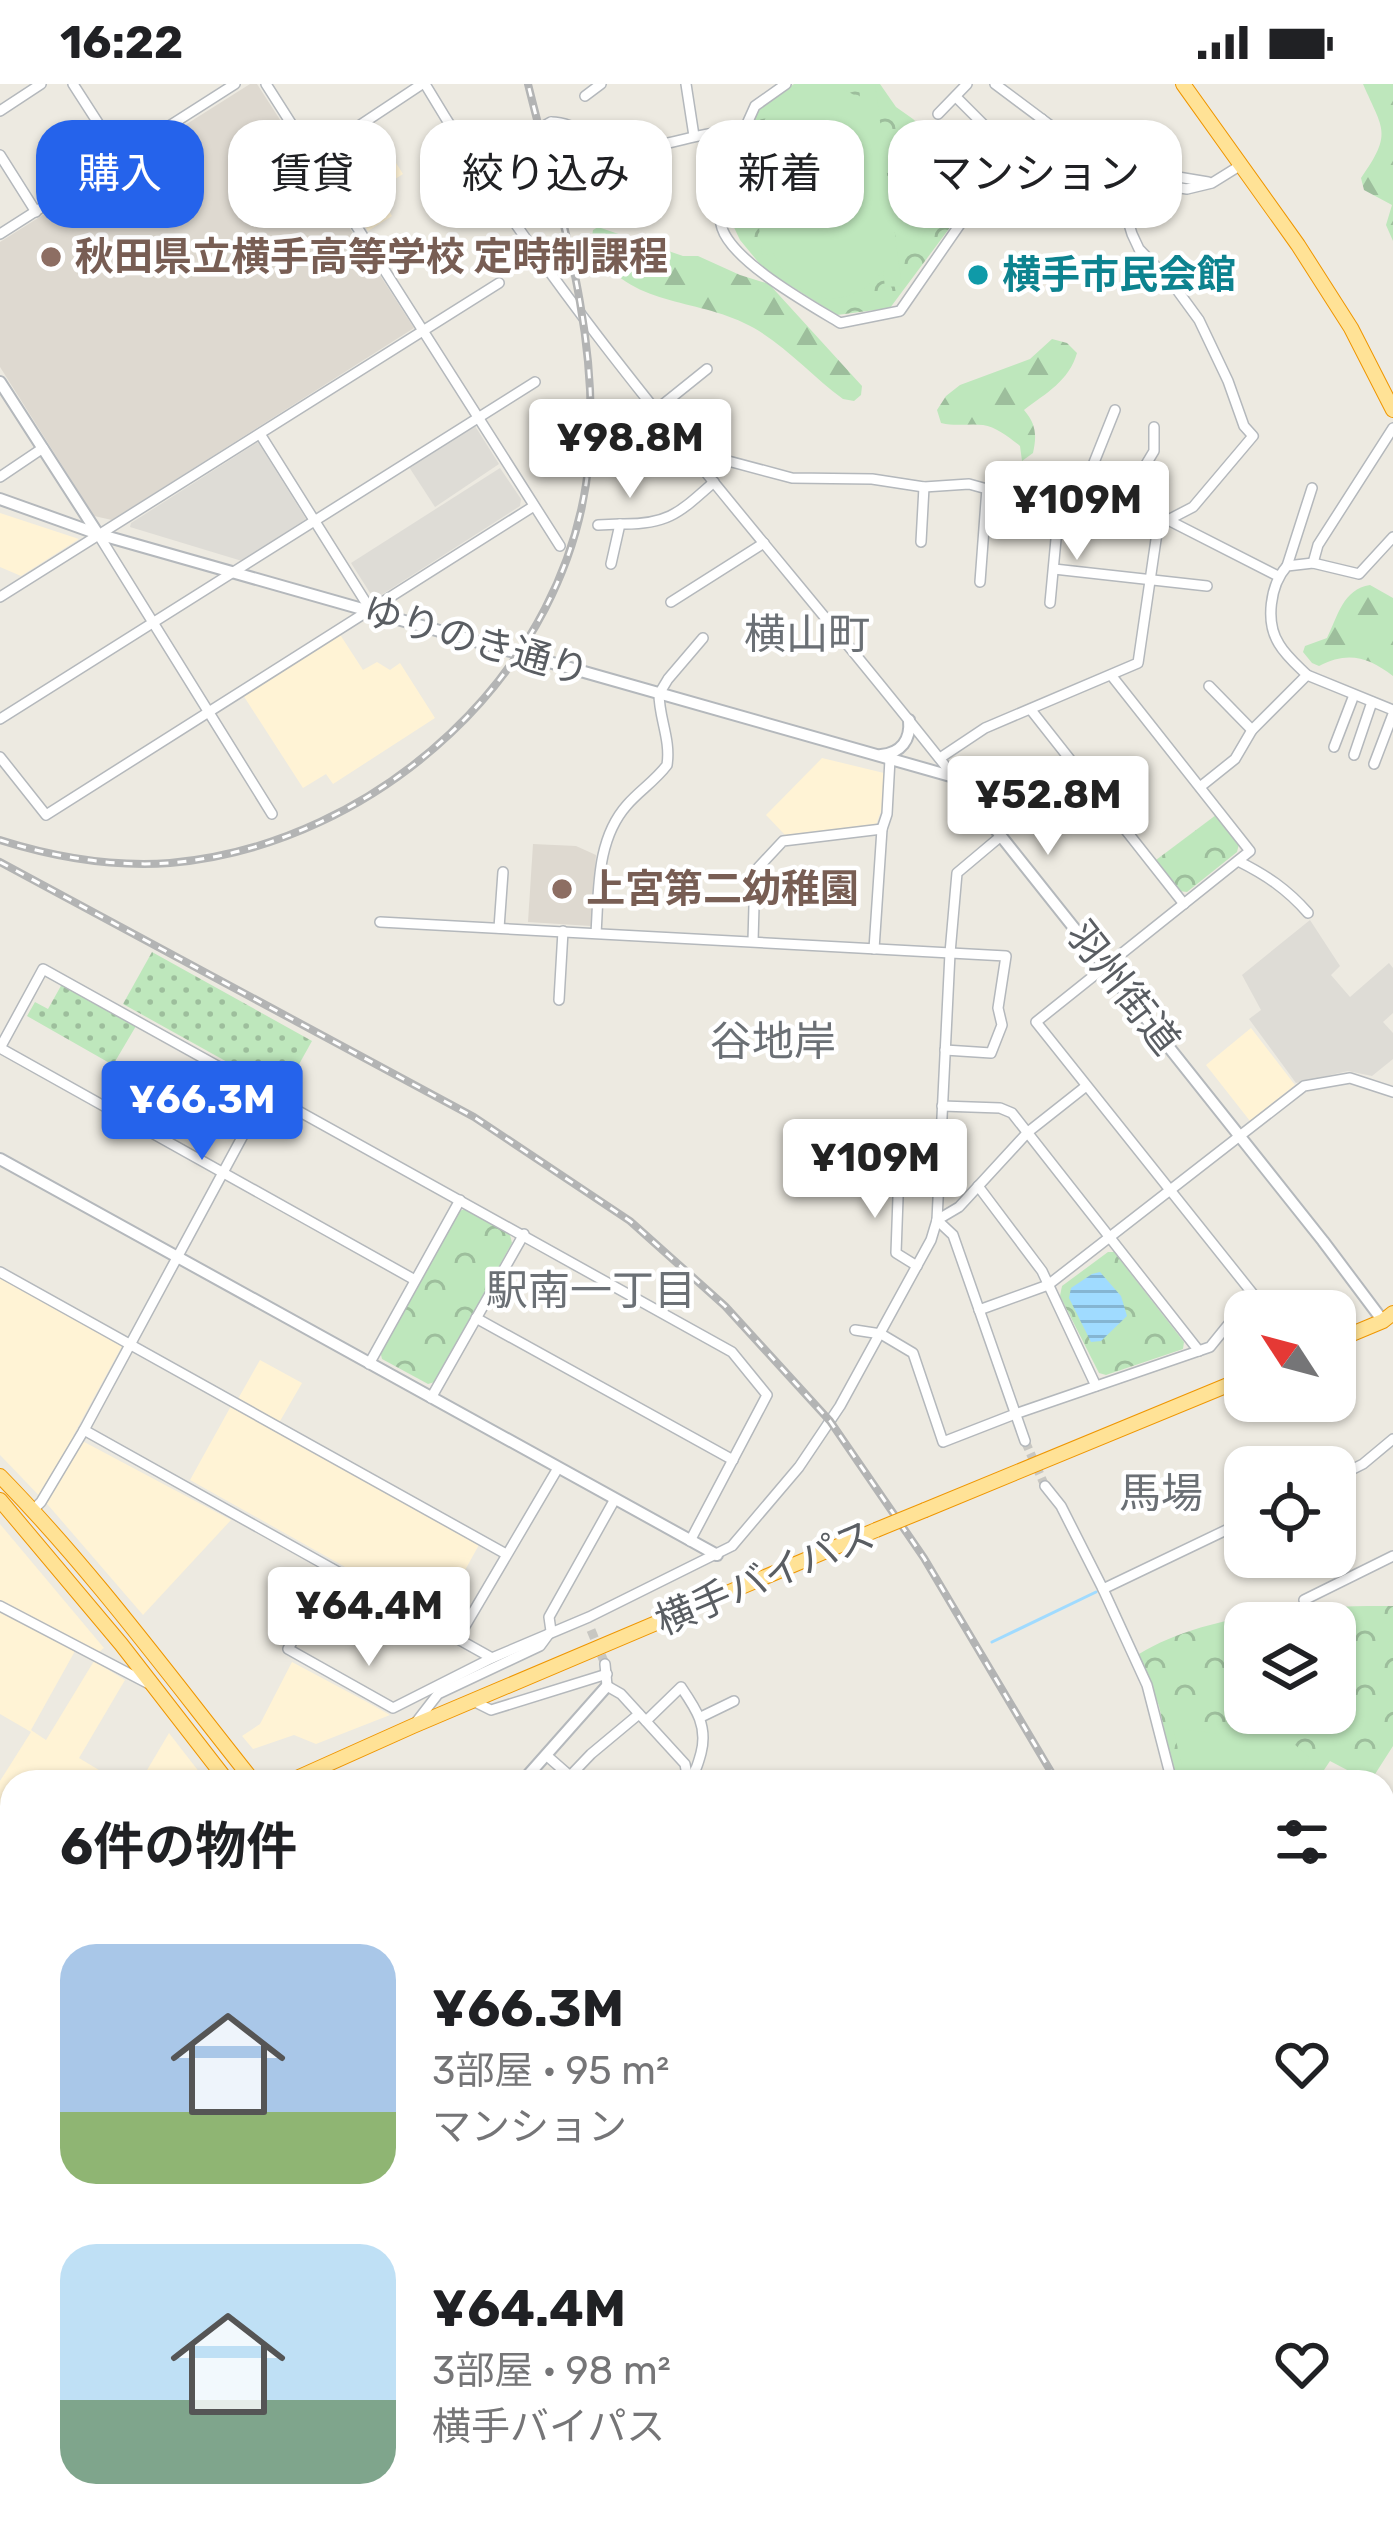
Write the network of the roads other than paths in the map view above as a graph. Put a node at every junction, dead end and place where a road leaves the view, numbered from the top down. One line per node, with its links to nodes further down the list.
1 (41, 84): 14 (street)
2 (73, 84): 18 (street)
3 (235, 84): 19 (street)
4 (266, 84): 20 (street)
5 (425, 84): 21 (street); 22 (street, 羽州街道)
6 (601, 84): 12 (street)
7 (686, 84): 26 (street)
8 (786, 84): 24 (street)
9 (967, 84): 13 (street)
10 (994, 84): 17 (street)
11 (1183, 84): 29 (highway)
12 (585, 96)
13 (956, 97): 16 (street); 25 (street)
14 (0, 111)
15 (561, 114): 23 (street)
16 (938, 114)
17 (1042, 119)
18 (96, 120)
19 (178, 120)
20 (289, 120)
21 (369, 120)
22 (446, 120)
23 (553, 120)
24 (750, 120)
25 (979, 120)
26 (694, 136): 27 (street)
27 (672, 141)
28 (0, 155): 32 (street)
29 (1241, 165): 31 (street); 45 (highway)
30 (1182, 179): 31 (street)
31 (1212, 183): 35 (street)
32 (36, 212): 37 (street)
33 (357, 228): 39 (street)
34 (518, 228): 43 (street, 羽州街道)
35 (722, 228)
36 (1130, 228): 60 (street)
37 (0, 234)
38 (499, 283): 39 (street)
39 (424, 332): 46 (street); 49 (street)
40 (707, 368): 43 (street)
41 (0, 382): 50 (street)
42 (536, 382): 46 (street)
43 (656, 410): 51 (street, 羽州街道)
44 (1115, 410): 62 (street)
45 (1393, 410)
46 (480, 419): 58 (street); 61 (street)
47 (1154, 427): 63 (street)
48 (1393, 428): 71 (street)
49 (260, 434): 61 (street); 66 (street)
50 (43, 448): 52 (street); 66 (street)
51 (688, 449): 53 (street, 羽州街道); 54 (street)
52 (0, 477)
53 (714, 482): 64 (street); 69 (street, 羽州街道)
54 (924, 487): 55 (street); 68 (street)
55 (987, 488): 59 (street); 78 (street)
56 (1312, 488): 73 (street)
57 (0, 500): 66 (street, ゆりのき通り)
58 (534, 506): 70 (street); 83 (street)
59 (1058, 518): 62 (street); 74 (street)
60 (1163, 519): 63 (street); 76 (street); 77 (street)
61 (314, 520): 75 (street); 83 (street)
62 (1071, 520): 63 (street)
63 (1121, 522)
64 (620, 524): 65 (street); 72 (street)
65 (598, 525)
66 (98, 534): 75 (street, ゆりのき通り); 80 (street); 84 (street)
67 (1393, 537): 71 (street)
68 (921, 542)
69 (764, 543): 81 (street); 96 (street, 羽州街道)
70 (560, 546)
71 (1312, 563): 73 (street)
72 (611, 564)
73 (1287, 566): 76 (street)
74 (1054, 569): 77 (street); 82 (street)
75 (233, 572): 83 (street, ゆりのき通り); 84 (street)
76 (1278, 576): 87 (street)
77 (1150, 579): 79 (street); 86 (street)
78 (980, 582)
79 (1207, 586)
80 (0, 597)
81 (671, 602)
82 (1050, 603)
83 (370, 609): 89 (street, ゆりのき通り); 92 (street)
84 (153, 624): 92 (street); 95 (street)
85 (703, 638): 89 (street)
86 (1111, 675): 93 (street); 105 (street)
87 (1307, 675): 90 (street); 97 (street)
88 (1209, 686): 97 (street)
89 (659, 694): 100 (street, ゆりのき通り); 116 (street)
90 (1354, 694): 91 (street); 98 (street)
91 (1372, 702): 94 (street); 99 (street)
92 (209, 710): 101 (street); 106 (street)
93 (1031, 710): 102 (street); 111 (street)
94 (1393, 712): 103 (street)
95 (0, 719)
96 (908, 720): 100 (street); 102 (street, 羽州街道)
97 (1252, 730): 105 (street)
98 (1334, 747)
99 (1354, 755)
100 (884, 757): 104 (street, ゆりのき通り); 107 (street)
101 (0, 758)
102 (940, 758): 104 (street, 羽州街道)
103 (1374, 764)
104 (954, 777): 108 (street, 羽州街道)
105 (1200, 787): 109 (street)
106 (272, 814)
107 (882, 829): 117 (street); 118 (street)
108 (1001, 836): 119 (street); 120 (street, 羽州街道)
109 (1238, 861): 111 (street); 112 (street)
110 (503, 872): 114 (street)
111 (1184, 904): 120 (street)
112 (1308, 913)
113 (380, 922): 114 (street)
114 (499, 928): 115 (street)
115 (563, 931): 116 (street); 121 (street)
116 (596, 933): 117 (street)
117 (753, 941): 118 (street)
118 (874, 949): 119 (street)
119 (950, 953): 122 (street); 122 (street)
120 (1106, 967): 123 (street); 128 (street, 羽州街道)
121 (559, 1000)
122 (945, 1050): 126 (street)
123 (1085, 1087): 127 (street); 135 (street)
124 (267, 1091): 133 (street); 133 (street); 136 (street)
125 (1393, 1092): 128 (street)
126 (942, 1106): 127 (street); 131 (street)
127 (1028, 1132): 134 (street); 139 (street)
128 (1240, 1136): 135 (street); 147 (street, 羽州街道)
129 (865, 1140): 130 (street)
130 (900, 1142): 131 (street); 141 (street)
131 (940, 1143): 137 (street)
132 (0, 1159): 140 (street)
133 (223, 1173): 140 (street); 143 (street)
134 (978, 1186): 137 (street); 144 (street)
135 (1169, 1193): 139 (street); 152 (street)
136 (460, 1200): 138 (street); 143 (street)
137 (937, 1220): 141 (street); 145 (street)
138 (524, 1234): 146 (street); 161 (street)
139 (1111, 1238): 144 (street); 152 (street)
140 (177, 1257): 151 (street); 153 (street)
141 (917, 1266): 149 (street)
142 (0, 1272): 151 (street)
143 (415, 1280): 153 (street)
144 (1048, 1285): 145 (street); 154 (street)
145 (980, 1310): 157 (street)
146 (476, 1318): 156 (street); 161 (street)
147 (1390, 1322): 150 (highway)
148 (855, 1330): 149 (street)
149 (880, 1334): 157 (street); 172 (street)
150 (1356, 1334)
151 (130, 1344): 158 (street); 171 (street)
152 (1199, 1351): 154 (street)
153 (369, 1364): 156 (street)
154 (1096, 1386): 157 (street)
155 (1224, 1387): 185 (highway, 横手バイパス, bridge)
156 (430, 1398): 162 (street)
157 (1015, 1414): 160 (street)
158 (84, 1430): 168 (street); 174 (street)
159 (1393, 1439): 163 (street)
160 (1025, 1442)
161 (733, 1460): 170 (street)
162 (558, 1468): 166 (street); 171 (street)
163 (1356, 1468)
164 (0, 1476): 168 (highway)
165 (1045, 1486): 175 (street)
166 (615, 1499): 170 (street); 180 (street)
167 (0, 1500): 184 (highway)
168 (33, 1510): 192 (highway)
169 (1224, 1531): 175 (street)
170 (691, 1541): 172 (street)
171 (506, 1554): 181 (street)
172 (717, 1555): 178 (street)
173 (1393, 1556): 176 (street)
174 (332, 1569): 181 (street); 182 (street)
175 (1103, 1589): 199 (street)
176 (1304, 1600)
177 (0, 1606): 184 (street)
178 (589, 1617): 179 (street); 180 (street)
179 (591, 1630)
180 (550, 1631): 182 (street); 189 (street)
181 (458, 1638): 182 (street)
182 (492, 1658)
183 (606, 1674): 185 (street); 188 (street); 190 (street)
184 (154, 1686): 191 (highway)
185 (473, 1700): 189 (highway, 横手バイパス)
186 (734, 1701): 187 (street)
187 (701, 1717): 188 (street); 198 (street)
188 (643, 1718): 196 (street); 197 (street)
189 (413, 1726): 193 (highway, 横手バイパス)
190 (546, 1755): 194 (street); 195 (street)
191 (220, 1770)
192 (245, 1770)
193 (326, 1770)
194 (533, 1770)
195 (564, 1770)
196 (581, 1770)
197 (686, 1770)
198 (696, 1770)
199 (1169, 1770)

